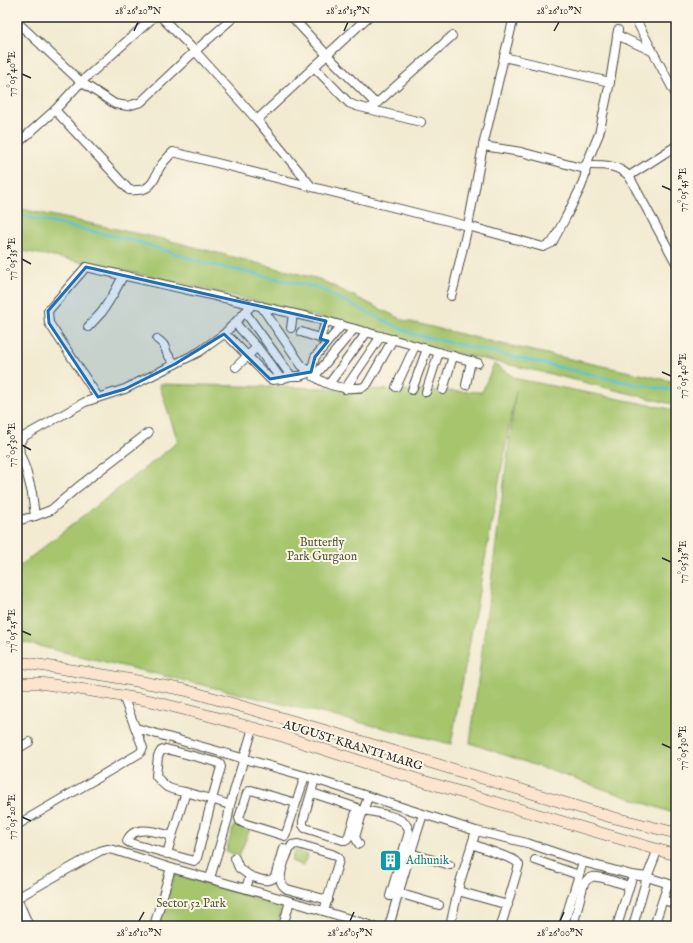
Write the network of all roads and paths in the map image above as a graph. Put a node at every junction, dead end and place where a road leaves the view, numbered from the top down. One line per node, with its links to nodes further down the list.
1 (154, 17): 15 (street)
2 (161, 17): 10 (street)
3 (234, 17): 10 (street)
4 (292, 17): 12 (street)
5 (368, 17): 12 (street)
6 (514, 17): 13 (street)
7 (636, 20): 11 (street)
8 (17, 22): 15 (street)
9 (452, 36): 18 (street)
10 (195, 51): 15 (street); 21 (street)
11 (652, 51): 16 (street); 17 (street)
12 (327, 55): 14 (street); 18 (street)
13 (504, 57): 16 (street); 24 (street)
14 (314, 67): 19 (street); 21 (street)
15 (80, 82): 20 (street)
16 (610, 82): 26 (street)
17 (676, 95)
18 (376, 104): 19 (street)
19 (367, 109): 22 (street)
20 (55, 110): 23 (street); 28 (street)
21 (257, 120): 28 (street)
22 (421, 122)
23 (17, 144)
24 (483, 146): 26 (street); 29 (street)
25 (676, 146): 27 (street)
26 (586, 165): 27 (street); 29 (street)
27 (629, 176): 30 (street)
28 (311, 186): 29 (street)
29 (468, 226): 32 (street)
30 (676, 263)
31 (123, 276): 33 (street); 39 (street); 67 (street)
32 (451, 296)
33 (257, 305): 34 (street); 35 (street); 57 (street)
34 (245, 312): 37 (street); 58 (street)
35 (293, 314): 36 (street); 40 (street)
36 (326, 321): 38 (street); 48 (street)
37 (235, 323): 44 (street); 50 (street)
38 (342, 325): 41 (street); 48 (street)
39 (88, 327)
40 (290, 328)
41 (354, 329): 43 (street); 57 (street)
42 (301, 332): 48 (street)
43 (367, 332): 45 (street); 60 (street)
44 (224, 334): 53 (street); 55 (street)
45 (381, 336): 47 (street); 63 (street)
46 (157, 339): 55 (street)
47 (393, 339): 49 (street); 63 (street)
48 (324, 340): 57 (street)
49 (415, 346): 51 (street); 62 (street)
50 (257, 347): 53 (street); 59 (street)
51 (427, 349): 52 (street); 64 (street)
52 (439, 352): 54 (street); 66 (street)
53 (248, 356): 56 (street); 59 (street)
54 (453, 356): 61 (street); 65 (street)
55 (175, 364): 67 (street)
56 (236, 368)
57 (313, 374): 58 (street); 60 (street)
58 (291, 376): 59 (street)
59 (281, 379)
60 (329, 384): 63 (street)
61 (466, 385)
62 (396, 387)
63 (345, 389)
64 (412, 390)
65 (443, 390)
66 (426, 392)
67 (98, 397): 69 (street)
68 (148, 433): 69 (street)
69 (35, 516): 70 (street)
70 (17, 521)
71 (17, 662): 79 (main road, AUGUST KRANTI MARG)
72 (17, 683): 73 (main road, AUGUST KRANTI MARG)
73 (123, 696): 74 (street); 75 (main road, AUGUST KRANTI MARG)
74 (136, 728): 78 (street); 91 (street)
75 (253, 728): 78 (street); 83 (main road, AUGUST KRANTI MARG)
76 (29, 742): 77 (street)
77 (17, 749)
78 (245, 759): 80 (street); 88 (street)
79 (466, 773): 83 (main road); 93 (main road, AUGUST KRANTI MARG)
80 (305, 776): 81 (street); 87 (street)
81 (316, 780): 84 (street); 85 (street)
82 (186, 792): 86 (street); 86 (street); 94 (street)
83 (460, 792): 98 (main road, AUGUST KRANTI MARG)
84 (312, 793): 84 (street)
85 (368, 797): 89 (street); 90 (street)
86 (212, 799): 88 (street); 100 (street)
87 (296, 803): 87 (street)
88 (230, 805): 110 (street)
89 (364, 810): 95 (street); 117 (street)
90 (423, 814): 92 (street); 99 (street)
91 (17, 825)
92 (476, 831): 96 (street); 104 (street)
93 (676, 833)
94 (172, 836): 100 (street); 100 (street)
95 (359, 844)
96 (472, 844): 115 (street); 124 (street)
97 (283, 848): 109 (street)
98 (658, 849): 101 (main road, AUGUST KRANTI MARG); 111 (street)
99 (410, 853): 105 (street); 116 (street)
100 (168, 854)
101 (676, 855)
102 (235, 858): 109 (street)
103 (535, 860): 107 (street)
104 (583, 862): 107 (street); 108 (street)
105 (450, 865)
106 (171, 868): 110 (street); 118 (street); 127 (street)
107 (579, 875): 133 (street)
108 (632, 875): 111 (street); 113 (street)
109 (250, 876): 114 (street)
110 (210, 878): 114 (street)
111 (647, 878): 112 (street); 136 (street)
112 (672, 885): 120 (street)
113 (629, 886): 134 (street); 135 (street)
114 (246, 888): 121 (street)
115 (458, 891): 124 (street); 131 (street)
116 (398, 893): 123 (street); 130 (street)
117 (390, 896)
118 (17, 898): 126 (street)
119 (328, 900): 119 (street); 125 (street)
120 (662, 900): 122 (street); 137 (street)
121 (290, 901): 125 (street); 128 (street)
122 (676, 904)
123 (439, 905)
124 (508, 905): 132 (street)
125 (324, 912): 129 (street)
126 (30, 926)
127 (154, 926)
128 (283, 926)
129 (373, 926)
130 (389, 926)
131 (450, 926)
132 (501, 926)
133 (563, 926)
134 (573, 926)
135 (617, 926)
136 (633, 926)
137 (654, 926)

